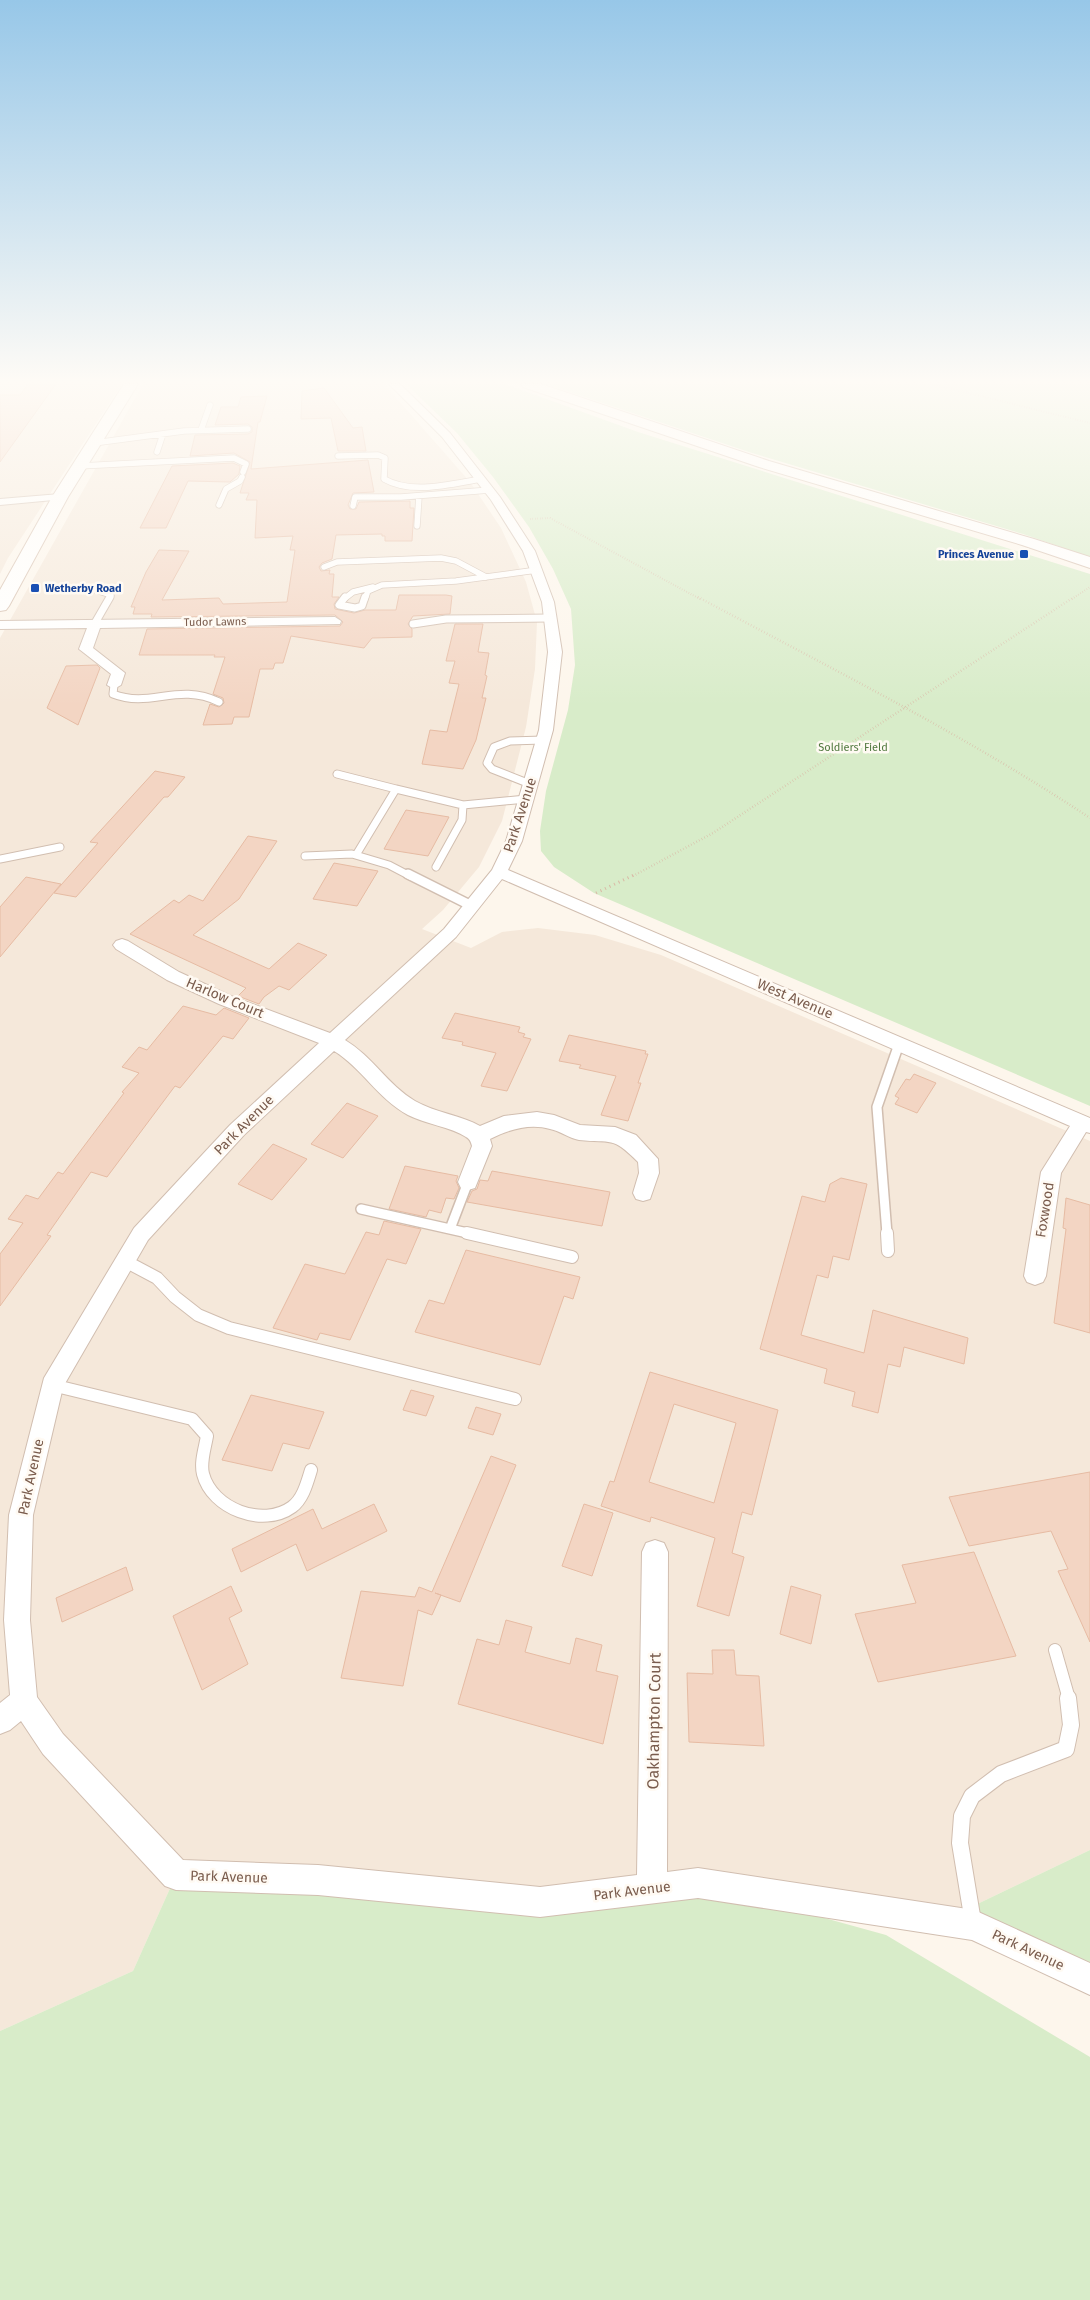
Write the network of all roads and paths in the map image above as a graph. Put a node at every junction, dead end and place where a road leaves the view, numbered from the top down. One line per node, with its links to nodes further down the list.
1 (64, 491): 7 (street)
2 (225, 491): 9 (lane)
3 (447, 491): 6 (lane)
4 (490, 491): 15 (street, Park Avenue)
5 (854, 491): 13 (street)
6 (419, 496): 10 (lane); 12 (lane)
7 (60, 497): 8 (street); 20 (street)
8 (0, 502)
9 (219, 505)
10 (353, 506)
11 (550, 518): 28 (path)
12 (418, 526)
13 (1090, 563)
14 (324, 567): 16 (lane)
15 (536, 570): 16 (lane); 21 (street, Park Avenue)
16 (486, 577): 18 (lane)
17 (1090, 586): 28 (path)
18 (373, 587): 18 (lane)
19 (92, 589): 24 (lane)
20 (0, 606)
21 (550, 618): 25 (lane); 29 (street, Park Avenue)
22 (335, 621): 24 (street, Tudor Lawns)
23 (0, 624): 24 (street, Tudor Lawns)
24 (95, 624): 26 (street)
25 (413, 624)
26 (114, 685): 27 (lane)
27 (219, 702)
28 (904, 708): 34 (path); 41 (path)
29 (543, 740): 32 (street, Park Avenue); 32 (lane)
30 (337, 774): 31 (lane)
31 (396, 789): 33 (lane); 36 (lane)
32 (528, 792): 33 (lane); 40 (street, Park Avenue)
33 (464, 805): 39 (lane)
34 (1090, 818)
35 (60, 847): 38 (lane)
36 (356, 855): 37 (lane); 42 (lane)
37 (305, 856)
38 (0, 859)
39 (436, 867)
40 (499, 872): 41 (street, West Avenue); 42 (street, Park Avenue)
41 (574, 904): 45 (street, West Avenue)
42 (472, 906): 44 (street, Park Avenue)
43 (122, 945): 44 (street, Harlow Court)
44 (332, 1041): 47 (street, Harlow Court); 54 (street, Park Avenue)
45 (899, 1044): 46 (street, West Avenue); 52 (lane)
46 (1086, 1124): 55 (street, Foxwood)
47 (479, 1136): 48 (street); 49 (street)
48 (468, 1182): 51 (lane)
49 (643, 1193)
50 (361, 1210): 51 (lane)
51 (450, 1229): 53 (lane)
52 (888, 1251)
53 (572, 1257)
54 (125, 1261): 56 (street, Park Avenue); 57 (lane)
55 (1035, 1276)
56 (52, 1385): 58 (lane); 61 (street, Park Avenue)
57 (514, 1399)
58 (311, 1470)
59 (655, 1552): 63 (street, Oakhampton Court)
60 (1055, 1650): 64 (lane)
61 (24, 1701): 62 (street); 63 (street, Park Avenue)
62 (0, 1720)
63 (652, 1889): 64 (street, Park Avenue)
64 (974, 1925): 65 (street, Park Avenue)
65 (1090, 1979)

